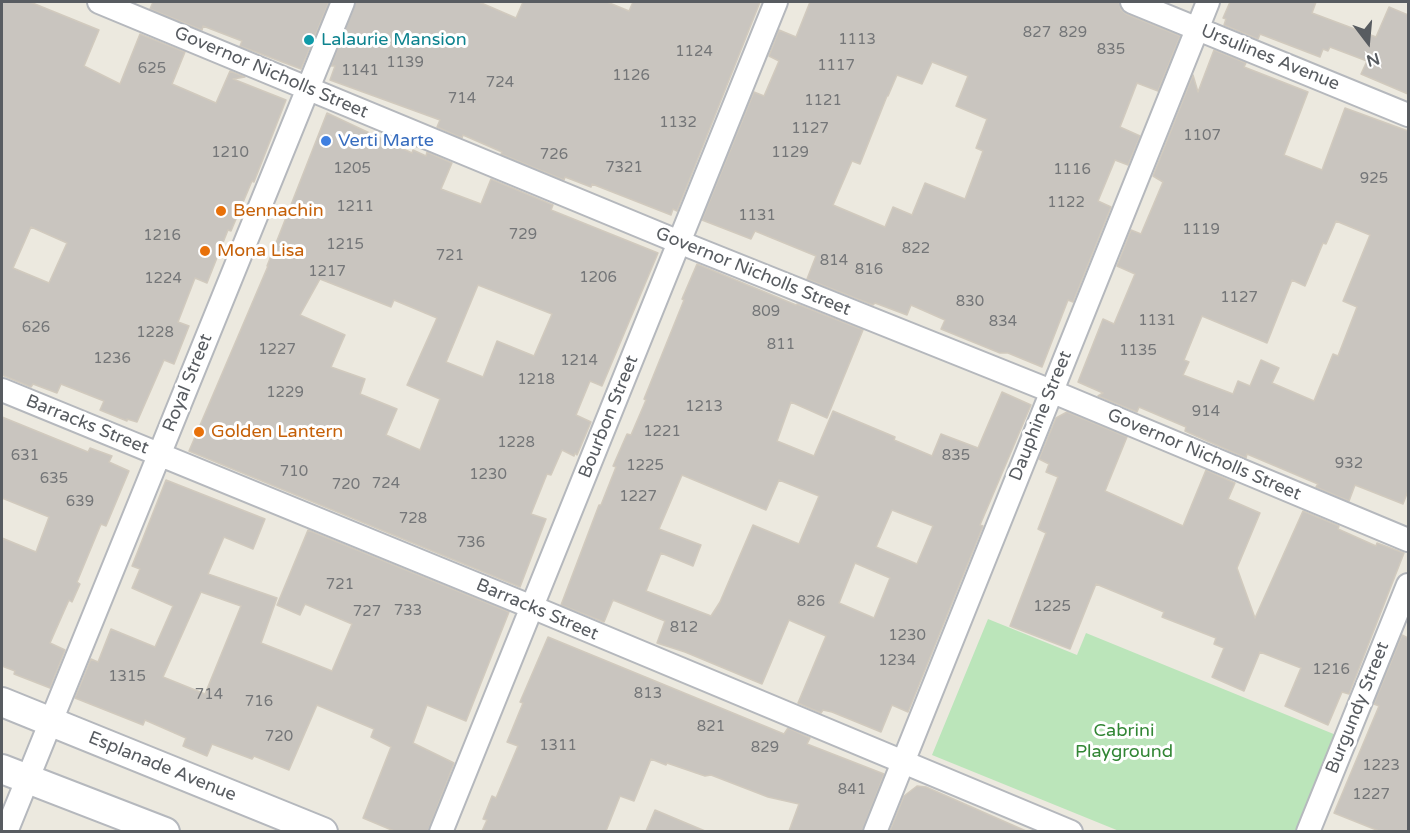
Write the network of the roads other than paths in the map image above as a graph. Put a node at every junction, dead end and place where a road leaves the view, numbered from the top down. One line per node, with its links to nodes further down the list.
1 (99, 2): 7 (street, Governor Nicholls Street)
2 (343, 2): 7 (street, Royal Street)
3 (776, 2): 9 (street, Bourbon Street)
4 (1132, 2): 6 (street, Ursulines Avenue)
5 (1208, 2): 6 (street, Dauphine Street)
6 (1197, 28): 8 (street, Ursulines Avenue); 11 (street, Dauphine Street)
7 (308, 88): 9 (street, Governor Nicholls Street); 12 (street, Royal Street)
8 (1408, 116)
9 (679, 242): 11 (street, Governor Nicholls Street); 15 (street, Bourbon Street)
10 (2, 390): 12 (street, Barracks Street)
11 (1051, 391): 13 (street, Governor Nicholls Street); 18 (street, Dauphine Street)
12 (159, 454): 15 (street, Barracks Street); 17 (street, Royal Street)
13 (1408, 540)
14 (1408, 585): 27 (street, Burgundy Street)
15 (532, 607): 18 (street, Barracks Street); 24 (street, Bourbon Street)
16 (2, 702): 17 (street, Esplanade Avenue)
17 (51, 722): 20 (street, Royal Street); 23 (street, Esplanade Avenue)
18 (902, 762): 25 (street, Dauphine Street); 26 (street, Barracks Street)
19 (2, 769): 20 (street)
20 (28, 780): 21 (street, Royal Street); 22 (street)
21 (6, 831)
22 (165, 831)
23 (323, 831)
24 (441, 831)
25 (875, 831)
26 (1071, 831)
27 (1308, 831)

